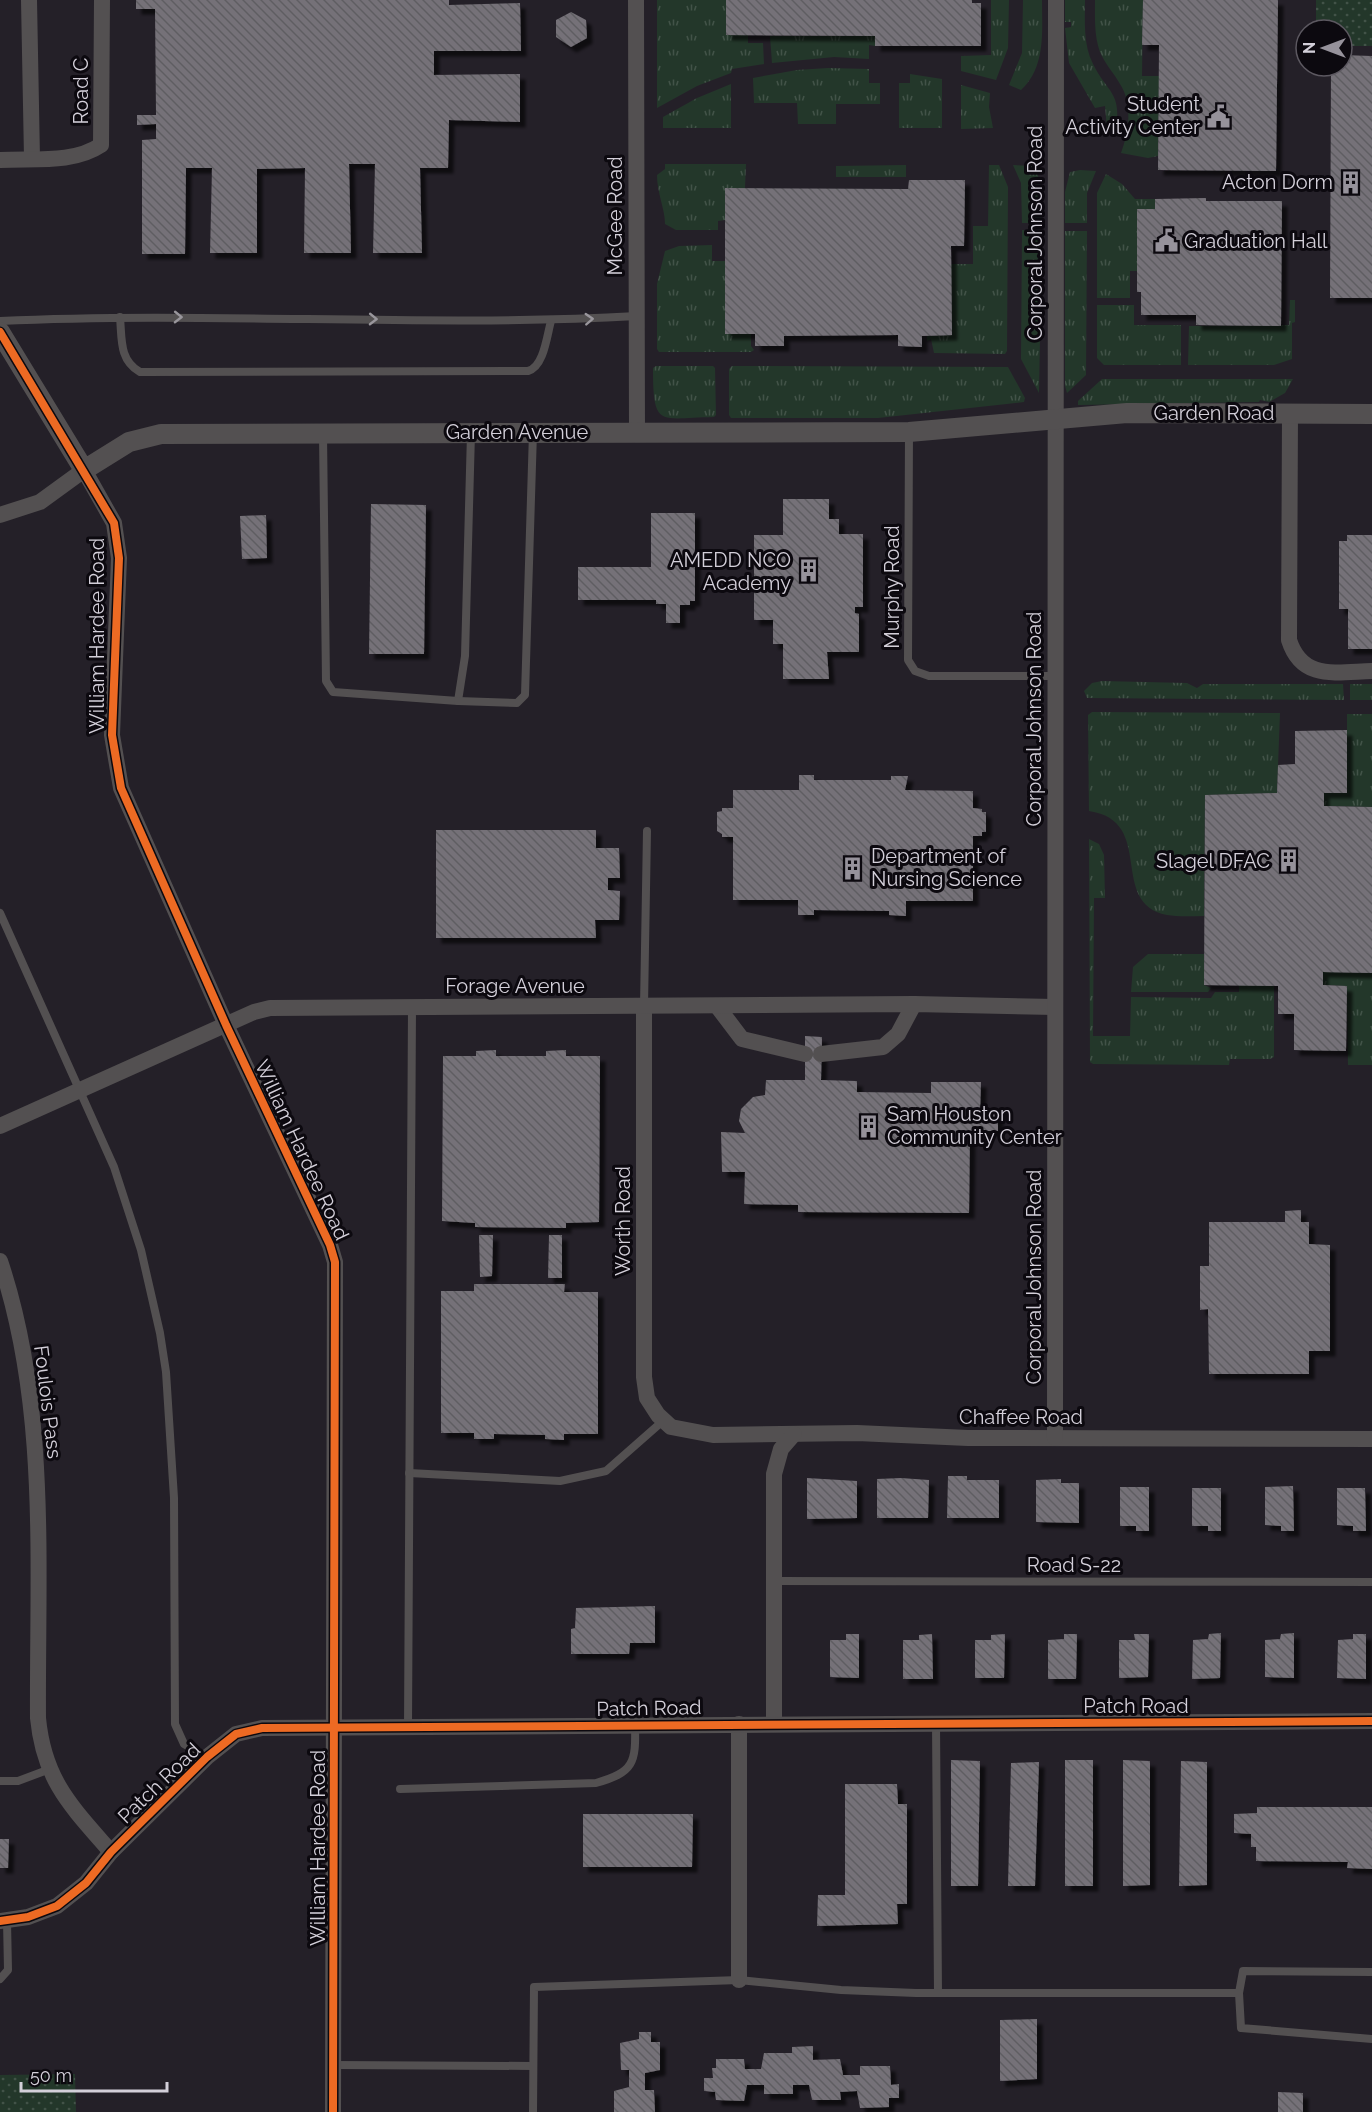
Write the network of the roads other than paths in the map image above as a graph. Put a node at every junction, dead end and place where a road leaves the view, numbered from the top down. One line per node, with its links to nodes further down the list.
1 (30, 0): 5 (street)
2 (102, 0): 5 (street, Road C)
3 (636, 0): 7 (street, McGee Road)
4 (1056, 0): 14 (street, Corporal Johnson Road)
5 (32, 158): 6 (street)
6 (0, 160)
7 (637, 316): 10 (lane, one-way to 7); 16 (street, McGee Road)
8 (120, 317): 9 (lane); 10 (lane, one-way to 10); 10 (lane)
9 (0, 321)
10 (551, 321)
11 (0, 332): 20 (street, William Hardee Road)
12 (1290, 412): 13 (street, Garden Road); 14 (street, Garden Road); 22 (street)
13 (1372, 414)
14 (1056, 420): 17 (street, Garden Avenue); 23 (street, Corporal Johnson Road)
15 (533, 432): 16 (street, Garden Avenue); 19 (street, Garden Avenue); 24 (lane)
16 (637, 432): 17 (street, Garden Avenue)
17 (909, 432): 23 (lane, Murphy Road)
18 (323, 433): 19 (street, Garden Avenue); 20 (street, Garden Avenue); 24 (lane)
19 (471, 433): 24 (lane)
20 (84, 471): 21 (street, Garden Avenue); 32 (street, William Hardee Road)
21 (0, 515)
22 (1372, 672)
23 (1055, 676): 31 (street, Corporal Johnson Road)
24 (458, 701)
25 (647, 831): 28 (lane)
26 (0, 913): 33 (lane)
27 (914, 1004): 29 (street, Forage Avenue); 29 (street); 31 (street, Forage Avenue)
28 (644, 1006): 29 (street, Forage Avenue); 30 (street, Forage Avenue); 36 (street, Worth Road)
29 (717, 1006)
30 (412, 1007): 32 (street, Forage Avenue); 40 (lane)
31 (1055, 1007): 38 (street, Corporal Johnson Road)
32 (226, 1025): 33 (street, Forage Avenue); 49 (street, William Hardee Road)
33 (80, 1091): 34 (street, Forage Avenue); 50 (lane)
34 (0, 1126)
35 (0, 1261): 51 (street, Foulois Pass)
36 (668, 1423): 37 (street, Chaffee Road); 40 (lane)
37 (794, 1434): 38 (street, Chaffee Road); 41 (street)
38 (1055, 1438): 39 (street, Chaffee Road)
39 (1372, 1438)
40 (409, 1473): 48 (lane)
41 (775, 1581): 42 (lane, Road S-22); 44 (street)
42 (1372, 1582)
43 (1372, 1721): 45 (street, Patch Road)
44 (774, 1723): 45 (street, Patch Road); 46 (street, Patch Road)
45 (936, 1723): 59 (lane)
46 (739, 1724): 47 (street, Patch Road); 58 (street)
47 (635, 1725): 48 (street, Patch Road); 53 (lane)
48 (408, 1727): 49 (street, Patch Road)
49 (336, 1728): 50 (street, Patch Road); 62 (street, William Hardee Road)
50 (207, 1757): 54 (street, Patch Road)
51 (50, 1769): 52 (lane); 54 (street, Foulois Pass)
52 (0, 1781)
53 (399, 1789)
54 (111, 1852): 55 (street, Patch Road)
55 (4, 1921): 57 (lane)
56 (1372, 1972): 60 (lane)
57 (0, 1979)
58 (739, 1980): 59 (lane); 63 (lane)
59 (938, 1993): 60 (lane)
60 (1239, 1993): 61 (lane)
61 (1372, 2039)
62 (334, 2065): 63 (lane); 64 (street, William Hardee Road)
63 (533, 2066): 65 (lane)
64 (333, 2112)
65 (533, 2112)

